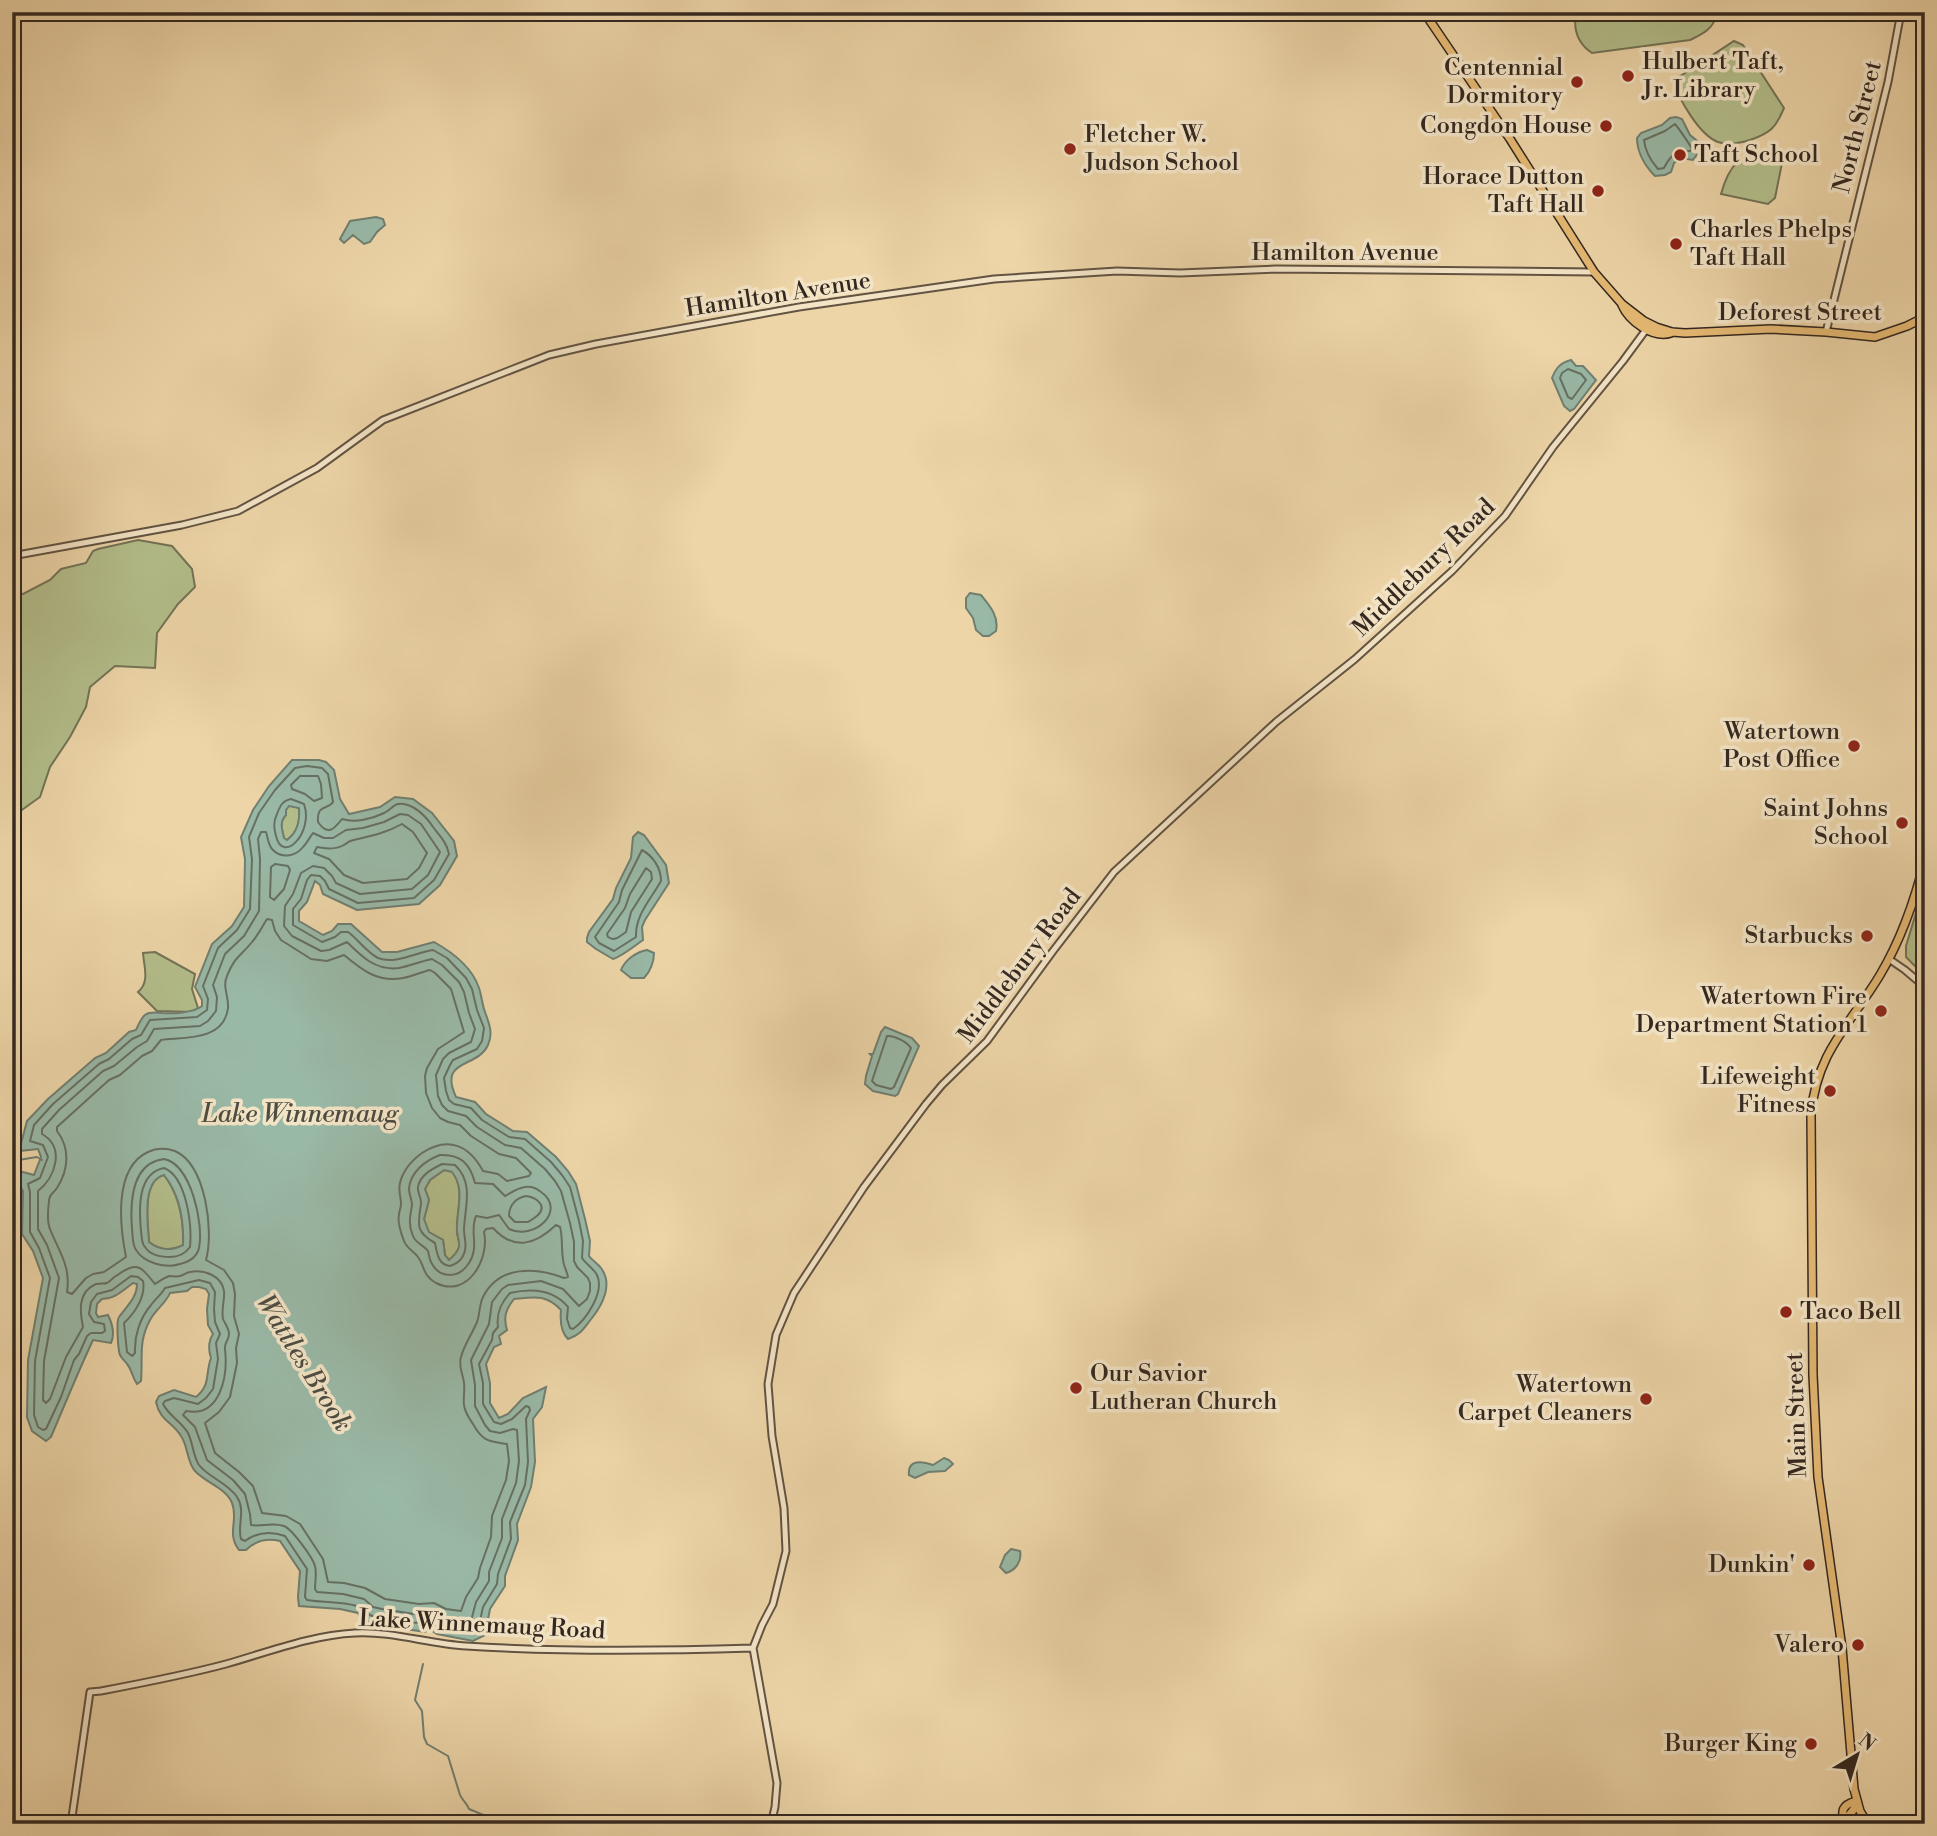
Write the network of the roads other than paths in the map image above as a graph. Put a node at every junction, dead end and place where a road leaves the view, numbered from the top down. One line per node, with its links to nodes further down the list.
1 (1424, 12): 3 (main road, Deforest Street)
2 (1901, 12): 6 (street, North Street)
3 (1594, 272): 5 (main road, Deforest Street); 7 (street, Hamilton Avenue)
4 (1925, 317): 6 (main road, Deforest Street)
5 (1648, 327): 6 (main road, Deforest Street); 11 (street, Middlebury Road)
6 (1826, 332)
7 (12, 556)
8 (1925, 859): 9 (main road, Main Street)
9 (1889, 959): 10 (street); 12 (main road, Main Street)
10 (1925, 987)
11 (753, 1648): 14 (street, Lake Winnemaug Road); 15 (street)
12 (1856, 1801): 13 (main road); 16 (main road, Main Street)
13 (1844, 1823)
14 (71, 1824)
15 (771, 1824)
16 (1868, 1824)

